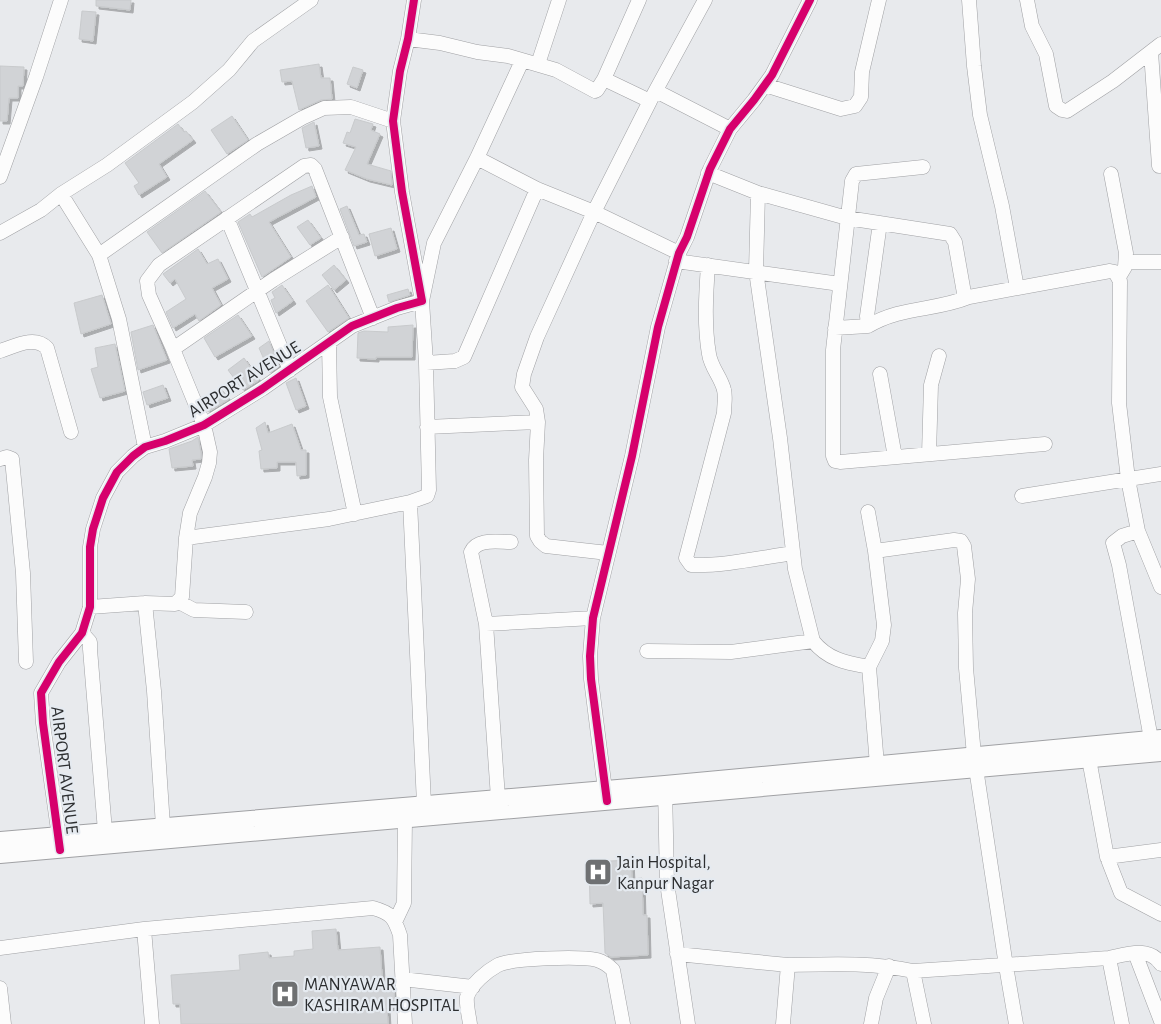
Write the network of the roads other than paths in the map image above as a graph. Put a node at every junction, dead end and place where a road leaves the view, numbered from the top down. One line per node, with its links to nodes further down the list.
1 (62, 0): 26 (street)
2 (311, 0): 29 (street)
3 (414, 0): 11 (street)
4 (559, 0): 14 (street)
5 (640, 0): 15 (street)
6 (705, 0): 17 (street)
7 (810, 0): 16 (street)
8 (879, 0): 16 (street)
9 (969, 0): 44 (street)
10 (1027, 0): 12 (street)
11 (408, 39): 13 (street); 19 (street)
12 (1156, 48): 18 (street)
13 (522, 61): 14 (street); 21 (street)
14 (538, 64): 15 (street)
15 (604, 80): 17 (street)
16 (765, 85): 20 (street)
17 (653, 96): 20 (street); 30 (street)
18 (1158, 117): 23 (street)
19 (393, 121): 36 (street); 47 (street)
20 (730, 129): 24 (street)
21 (477, 158): 27 (street); 47 (street)
22 (922, 168): 32 (street)
23 (1160, 169)
24 (708, 173): 28 (street); 37 (street)
25 (1111, 174): 38 (street)
26 (0, 177)
27 (537, 189): 30 (street); 55 (street)
28 (758, 193): 32 (street); 41 (street)
29 (61, 194): 34 (street); 36 (street)
30 (594, 212): 37 (street); 58 (street)
31 (227, 218): 35 (street); 45 (street); 52 (street)
32 (847, 218): 33 (street); 43 (street)
33 (880, 223): 46 (street); 49 (street)
34 (0, 233)
35 (342, 237): 45 (street); 48 (street)
36 (99, 255): 63 (street)
37 (678, 257): 40 (street); 77 (street)
38 (1126, 262): 39 (street); 42 (street)
39 (1161, 262)
40 (708, 265): 41 (street); 78 (street)
41 (756, 271): 43 (street); 78 (street)
42 (1119, 277): 44 (street); 68 (street)
43 (840, 284): 50 (street)
44 (1017, 288): 46 (street)
45 (258, 291): 52 (street); 56 (street)
46 (969, 297): 49 (street)
47 (422, 301): 48 (street, AIRPORT AVENUE); 55 (street)
48 (373, 318): 51 (street, AIRPORT AVENUE)
49 (868, 326): 50 (street)
50 (835, 328): 65 (street)
51 (329, 342): 56 (street, AIRPORT AVENUE); 72 (street)
52 (173, 349): 59 (street)
53 (0, 351): 61 (street)
54 (939, 356): 64 (street)
55 (426, 363): 60 (street)
56 (290, 370): 59 (street, AIRPORT AVENUE)
57 (880, 374): 65 (street)
58 (538, 422): 60 (street); 77 (street)
59 (204, 425): 63 (street, AIRPORT AVENUE); 74 (street)
60 (427, 427): 70 (street)
61 (71, 432)
62 (1045, 444): 64 (street)
63 (145, 446): 82 (street, AIRPORT AVENUE)
64 (929, 454): 65 (street)
65 (895, 457)
66 (0, 458): 89 (street)
67 (1161, 474): 68 (street)
68 (1128, 479): 69 (street); 73 (street)
69 (1022, 496)
70 (410, 502): 72 (street); 99 (street)
71 (868, 512): 76 (street)
72 (355, 514): 74 (street)
73 (1138, 532): 79 (street); 91 (street)
74 (186, 538): 80 (street)
75 (511, 542): 85 (street)
76 (875, 551): 90 (street); 94 (street)
77 (608, 553): 84 (street)
78 (793, 553): 87 (street)
79 (1161, 587)
80 (179, 602): 81 (street); 83 (street)
81 (145, 603): 82 (street); 101 (street)
82 (90, 607): 86 (street, AIRPORT AVENUE)
83 (246, 612)
84 (593, 618): 85 (street); 97 (street)
85 (486, 624): 98 (street)
86 (82, 633): 102 (street); 104 (street, AIRPORT AVENUE)
87 (813, 641): 88 (street); 90 (street)
88 (647, 651)
89 (26, 662)
90 (869, 667): 95 (street)
91 (1156, 739): 94 (main road)
92 (1161, 753): 93 (main road)
93 (1089, 759): 94 (main road); 107 (street)
94 (975, 762): 95 (main road); 96 (main road); 118 (street)
95 (877, 765): 96 (main road)
96 (665, 790): 97 (main road); 113 (street)
97 (606, 795): 98 (main road); 100 (main road)
98 (498, 798): 99 (main road)
99 (424, 804): 101 (main road)
100 (405, 819): 104 (main road); 109 (street)
101 (163, 826): 102 (main road)
102 (105, 831): 104 (main road)
103 (0, 840): 104 (main road)
104 (60, 843): 106 (main road)
105 (1161, 850): 107 (street)
106 (0, 855)
107 (1107, 857): 108 (street)
108 (1161, 914)
109 (396, 922): 110 (street); 120 (street)
110 (144, 929): 111 (street); 125 (street)
111 (0, 948)
112 (1134, 953): 114 (street); 115 (street); 123 (street)
113 (677, 954): 116 (street); 129 (street)
114 (1109, 958): 118 (street); 134 (street)
115 (1161, 964)
116 (788, 965): 117 (street); 130 (street)
117 (888, 966): 119 (street); 131 (street)
118 (1006, 966): 119 (street); 133 (street)
119 (913, 971): 132 (street)
120 (402, 979): 121 (street); 126 (street)
121 (473, 987): 127 (street); 128 (street)
122 (0, 988): 124 (street)
123 (1161, 1021)
124 (4, 1024)
125 (152, 1024)
126 (405, 1024)
127 (470, 1024)
128 (623, 1024)
129 (688, 1024)
130 (783, 1024)
131 (871, 1024)
132 (924, 1024)
133 (1016, 1024)
134 (1122, 1024)

